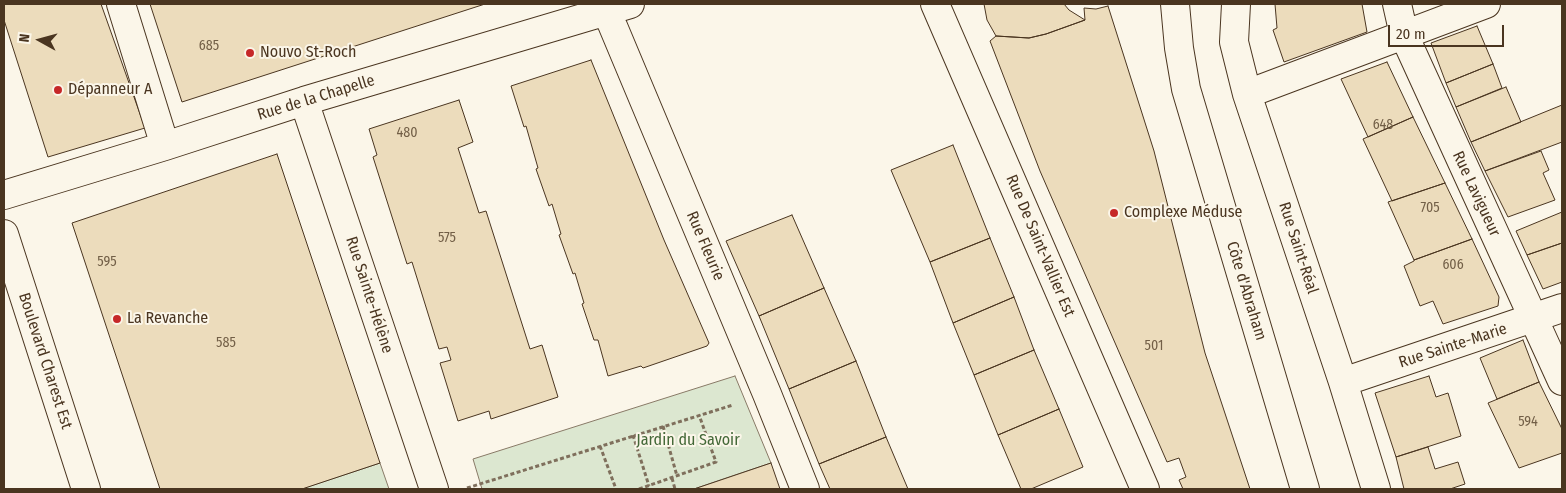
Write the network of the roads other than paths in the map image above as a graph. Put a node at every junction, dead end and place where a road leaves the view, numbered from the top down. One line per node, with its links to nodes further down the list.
1 (120, 4): 11 (street)
2 (936, 4): 21 (street, Rue De Saint-Vallier Est)
3 (1175, 4): 22 (street, Côte d'Abraham)
4 (1236, 4): 9 (street, Rue Saint-Réal)
5 (1398, 4): 8 (street, Rue Lavigueur)
6 (1486, 4): 8 (street)
7 (614, 6): 10 (street, Rue de la Chapelle); 20 (street, Rue Fleurie)
8 (1404, 35): 9 (street); 15 (street, Rue Lavigueur)
9 (1247, 94): 17 (street, Rue Saint-Réal)
10 (304, 101): 11 (street, Rue de la Chapelle); 19 (street, Rue Sainte-Hélène)
11 (165, 146): 12 (street, Rue de la Chapelle)
12 (4, 195)
13 (4, 234): 18 (street, Boulevard Charest Est)
14 (1562, 308): 15 (street, Rue Sainte-Marie)
15 (1533, 319): 16 (street, Rue Lavigueur); 17 (street, Rue Sainte-Marie)
16 (1562, 381)
17 (1343, 382): 23 (street, Rue Saint-Réal)
18 (86, 489)
19 (434, 489)
20 (805, 489)
21 (1145, 489)
22 (1305, 489)
23 (1376, 489)

